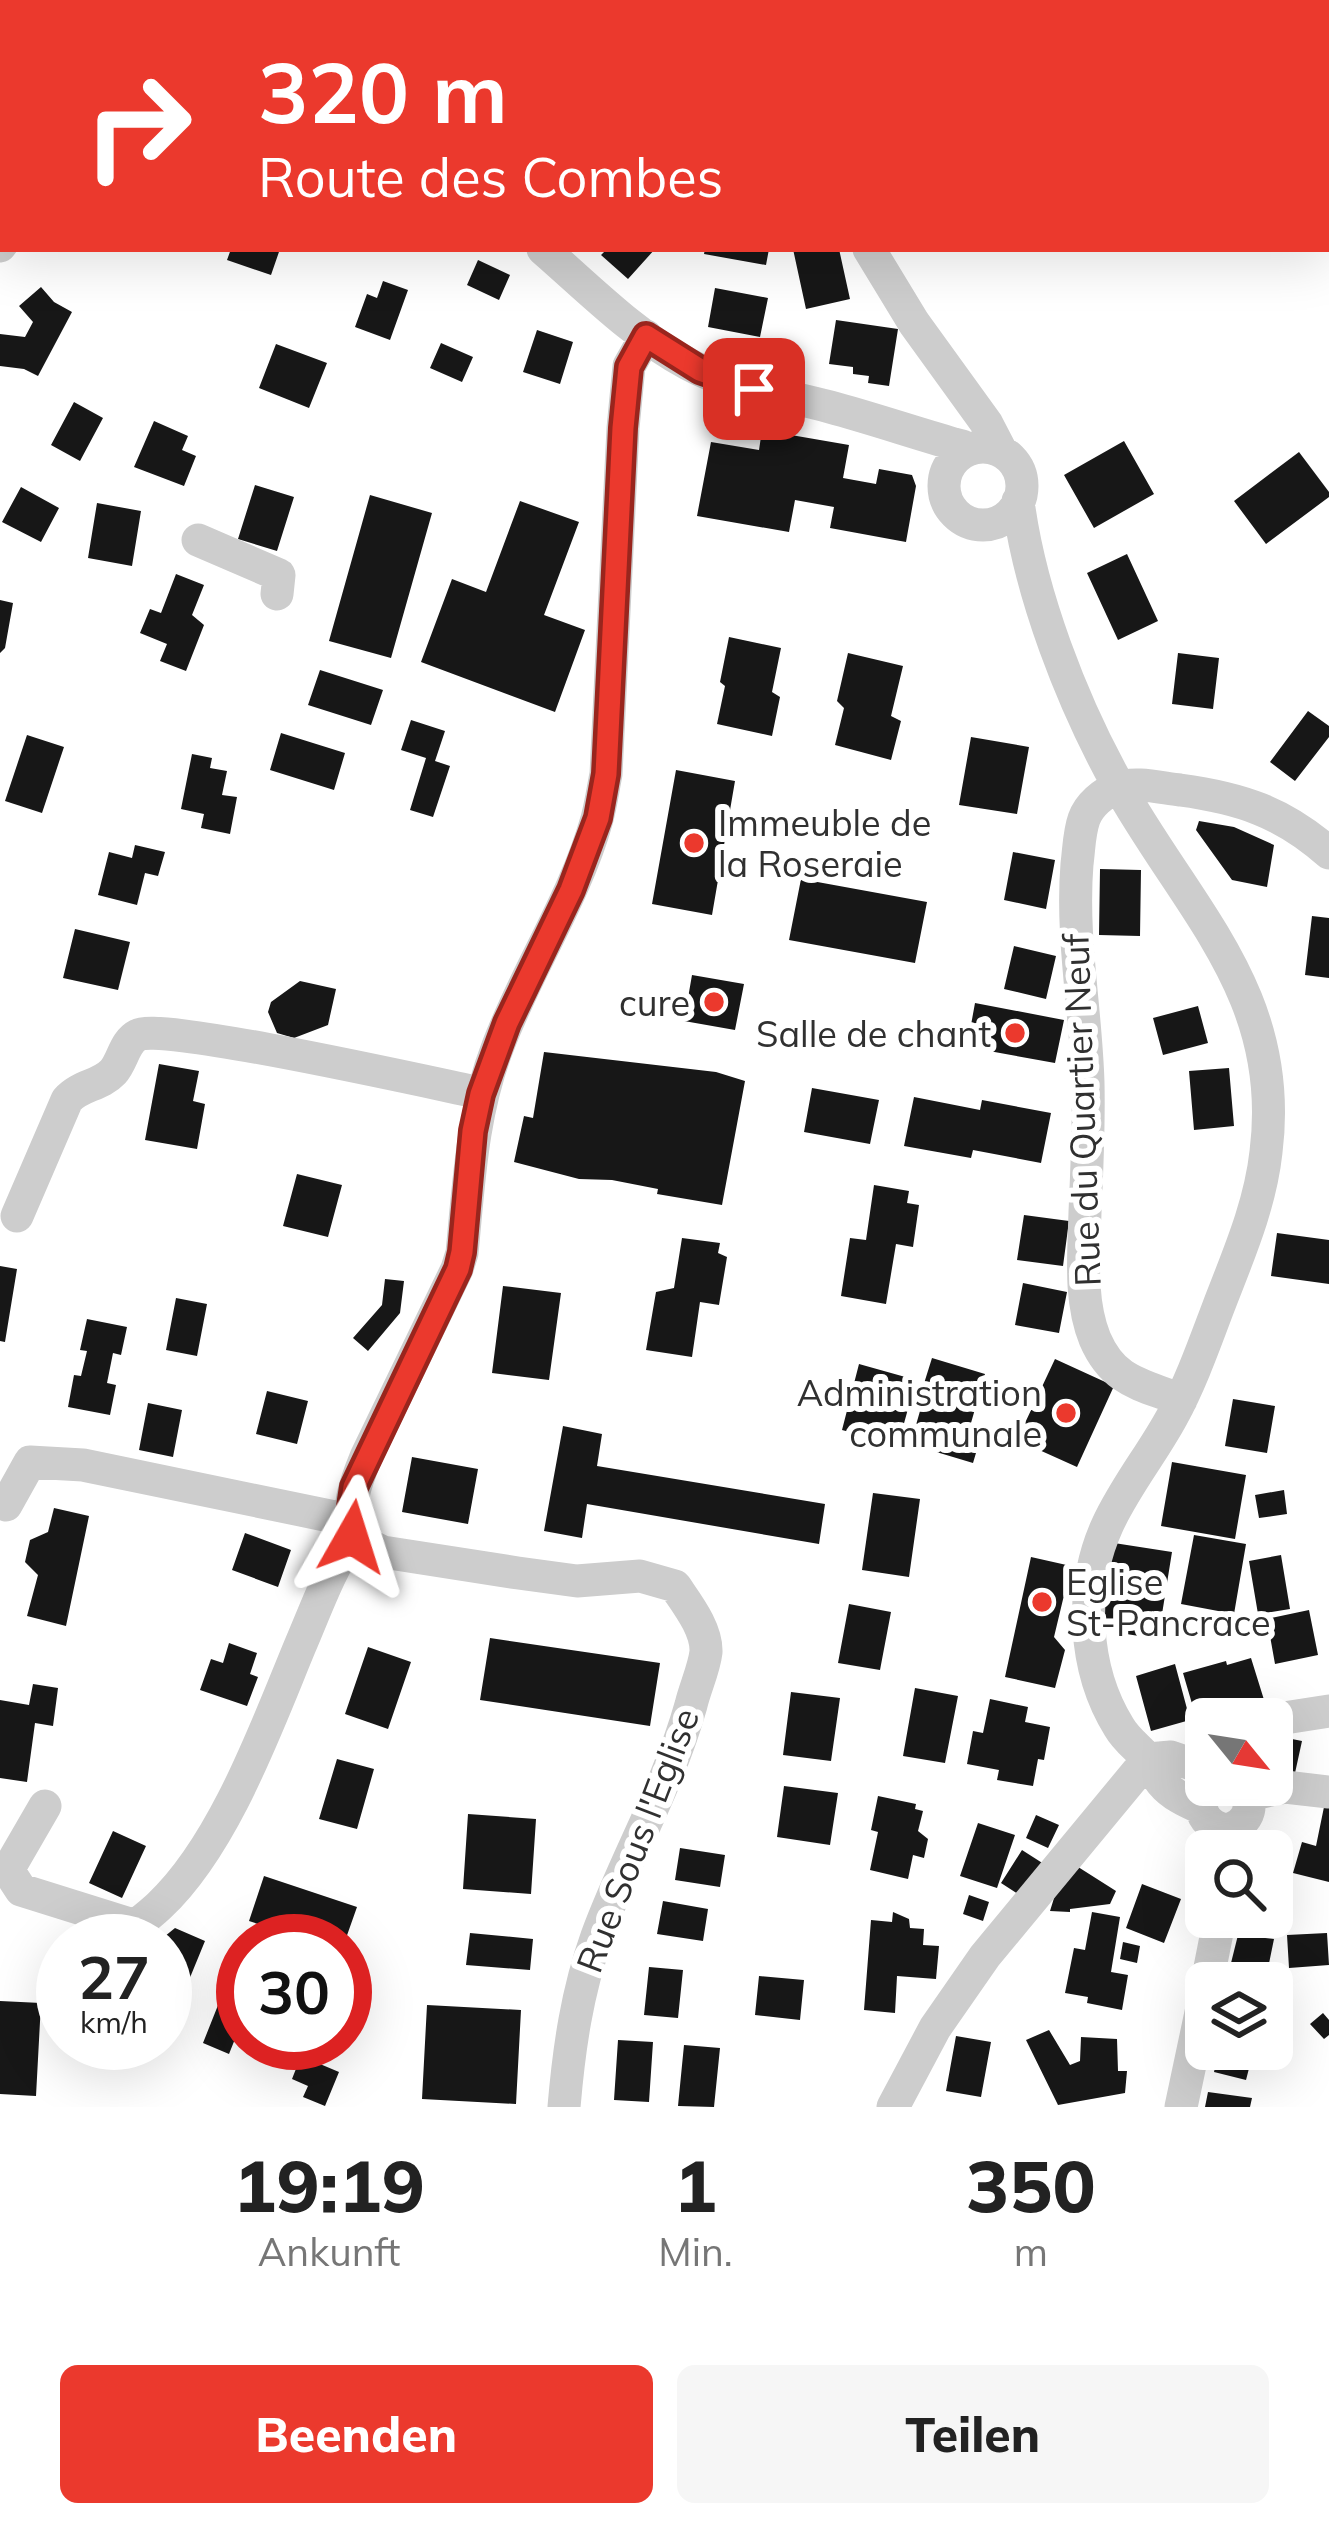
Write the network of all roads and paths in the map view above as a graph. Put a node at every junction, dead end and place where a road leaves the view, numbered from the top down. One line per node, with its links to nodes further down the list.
1 (547, 252): 3 (street)
2 (871, 252): 4 (street)
3 (646, 336): 5 (street); 16 (street)
4 (973, 405): 6 (street); 7 (street)
5 (877, 422): 6 (street); 8 (street)
6 (963, 449): 7 (street); 8 (street)
7 (1001, 451): 9 (street)
8 (945, 496): 10 (street)
9 (1018, 501): 10 (street); 12 (street)
10 (972, 524): 12 (street)
11 (199, 540): 13 (street)
12 (1037, 591): 14 (street)
13 (277, 593)
14 (1119, 787): 15 (street); 18 (street); 18 (street, Rue du Quartier Neuf)
15 (1329, 853)
16 (481, 1094): 17 (street); 20 (street)
17 (16, 1216)
18 (1180, 1400): 23 (street)
19 (6, 1505): 20 (street, Rue Sous l'Eglise)
20 (350, 1528): 30 (street); 32 (street, Rue Sous l'Eglise)
21 (1329, 1711): 22 (street)
22 (1293, 1717)
23 (1148, 1759): 25 (street); 33 (street)
24 (1329, 1792): 28 (street)
25 (1185, 1801)
26 (45, 1806): 29 (street)
27 (1210, 1806): 28 (street)
28 (1243, 1813)
29 (79, 1914)
30 (149, 1914)
31 (1189, 2070): 34 (street)
32 (564, 2107)
33 (893, 2107)
34 (1181, 2107)

